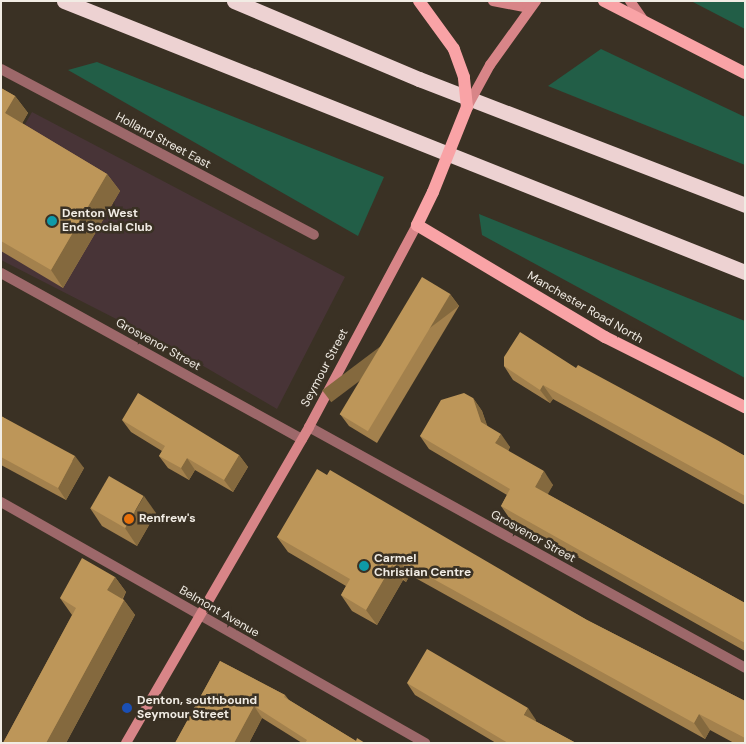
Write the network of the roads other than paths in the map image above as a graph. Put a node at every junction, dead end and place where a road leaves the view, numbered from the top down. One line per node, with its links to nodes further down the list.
1 (64, 1): 15 (highway)
2 (234, 1): 12 (highway)
3 (419, 1): 11 (main road, bridge)
4 (493, 1): 7 (street)
5 (604, 1): 8 (main road)
6 (630, 1): 8 (street)
7 (530, 4): 11 (street, Seymour Street, bridge)
8 (645, 22): 10 (main road)
9 (1, 69): 14 (street, Holland Street East)
10 (745, 73)
11 (467, 106): 13 (main road, Seymour Street, bridge)
12 (745, 205)
13 (417, 225): 17 (main road, Manchester Road North); 18 (street, Seymour Street)
14 (314, 235)
15 (745, 272)
16 (1, 273): 19 (street, Grosvenor Street)
17 (745, 408)
18 (309, 427): 19 (street, Seymour Street); 22 (street, Grosvenor Street)
19 (302, 439): 21 (street, Seymour Street)
20 (1, 502): 21 (street, Belmont Avenue)
21 (200, 616): 23 (street, Seymour Street); 24 (street, Belmont Avenue)
22 (745, 668)
23 (126, 743)
24 (425, 743)

